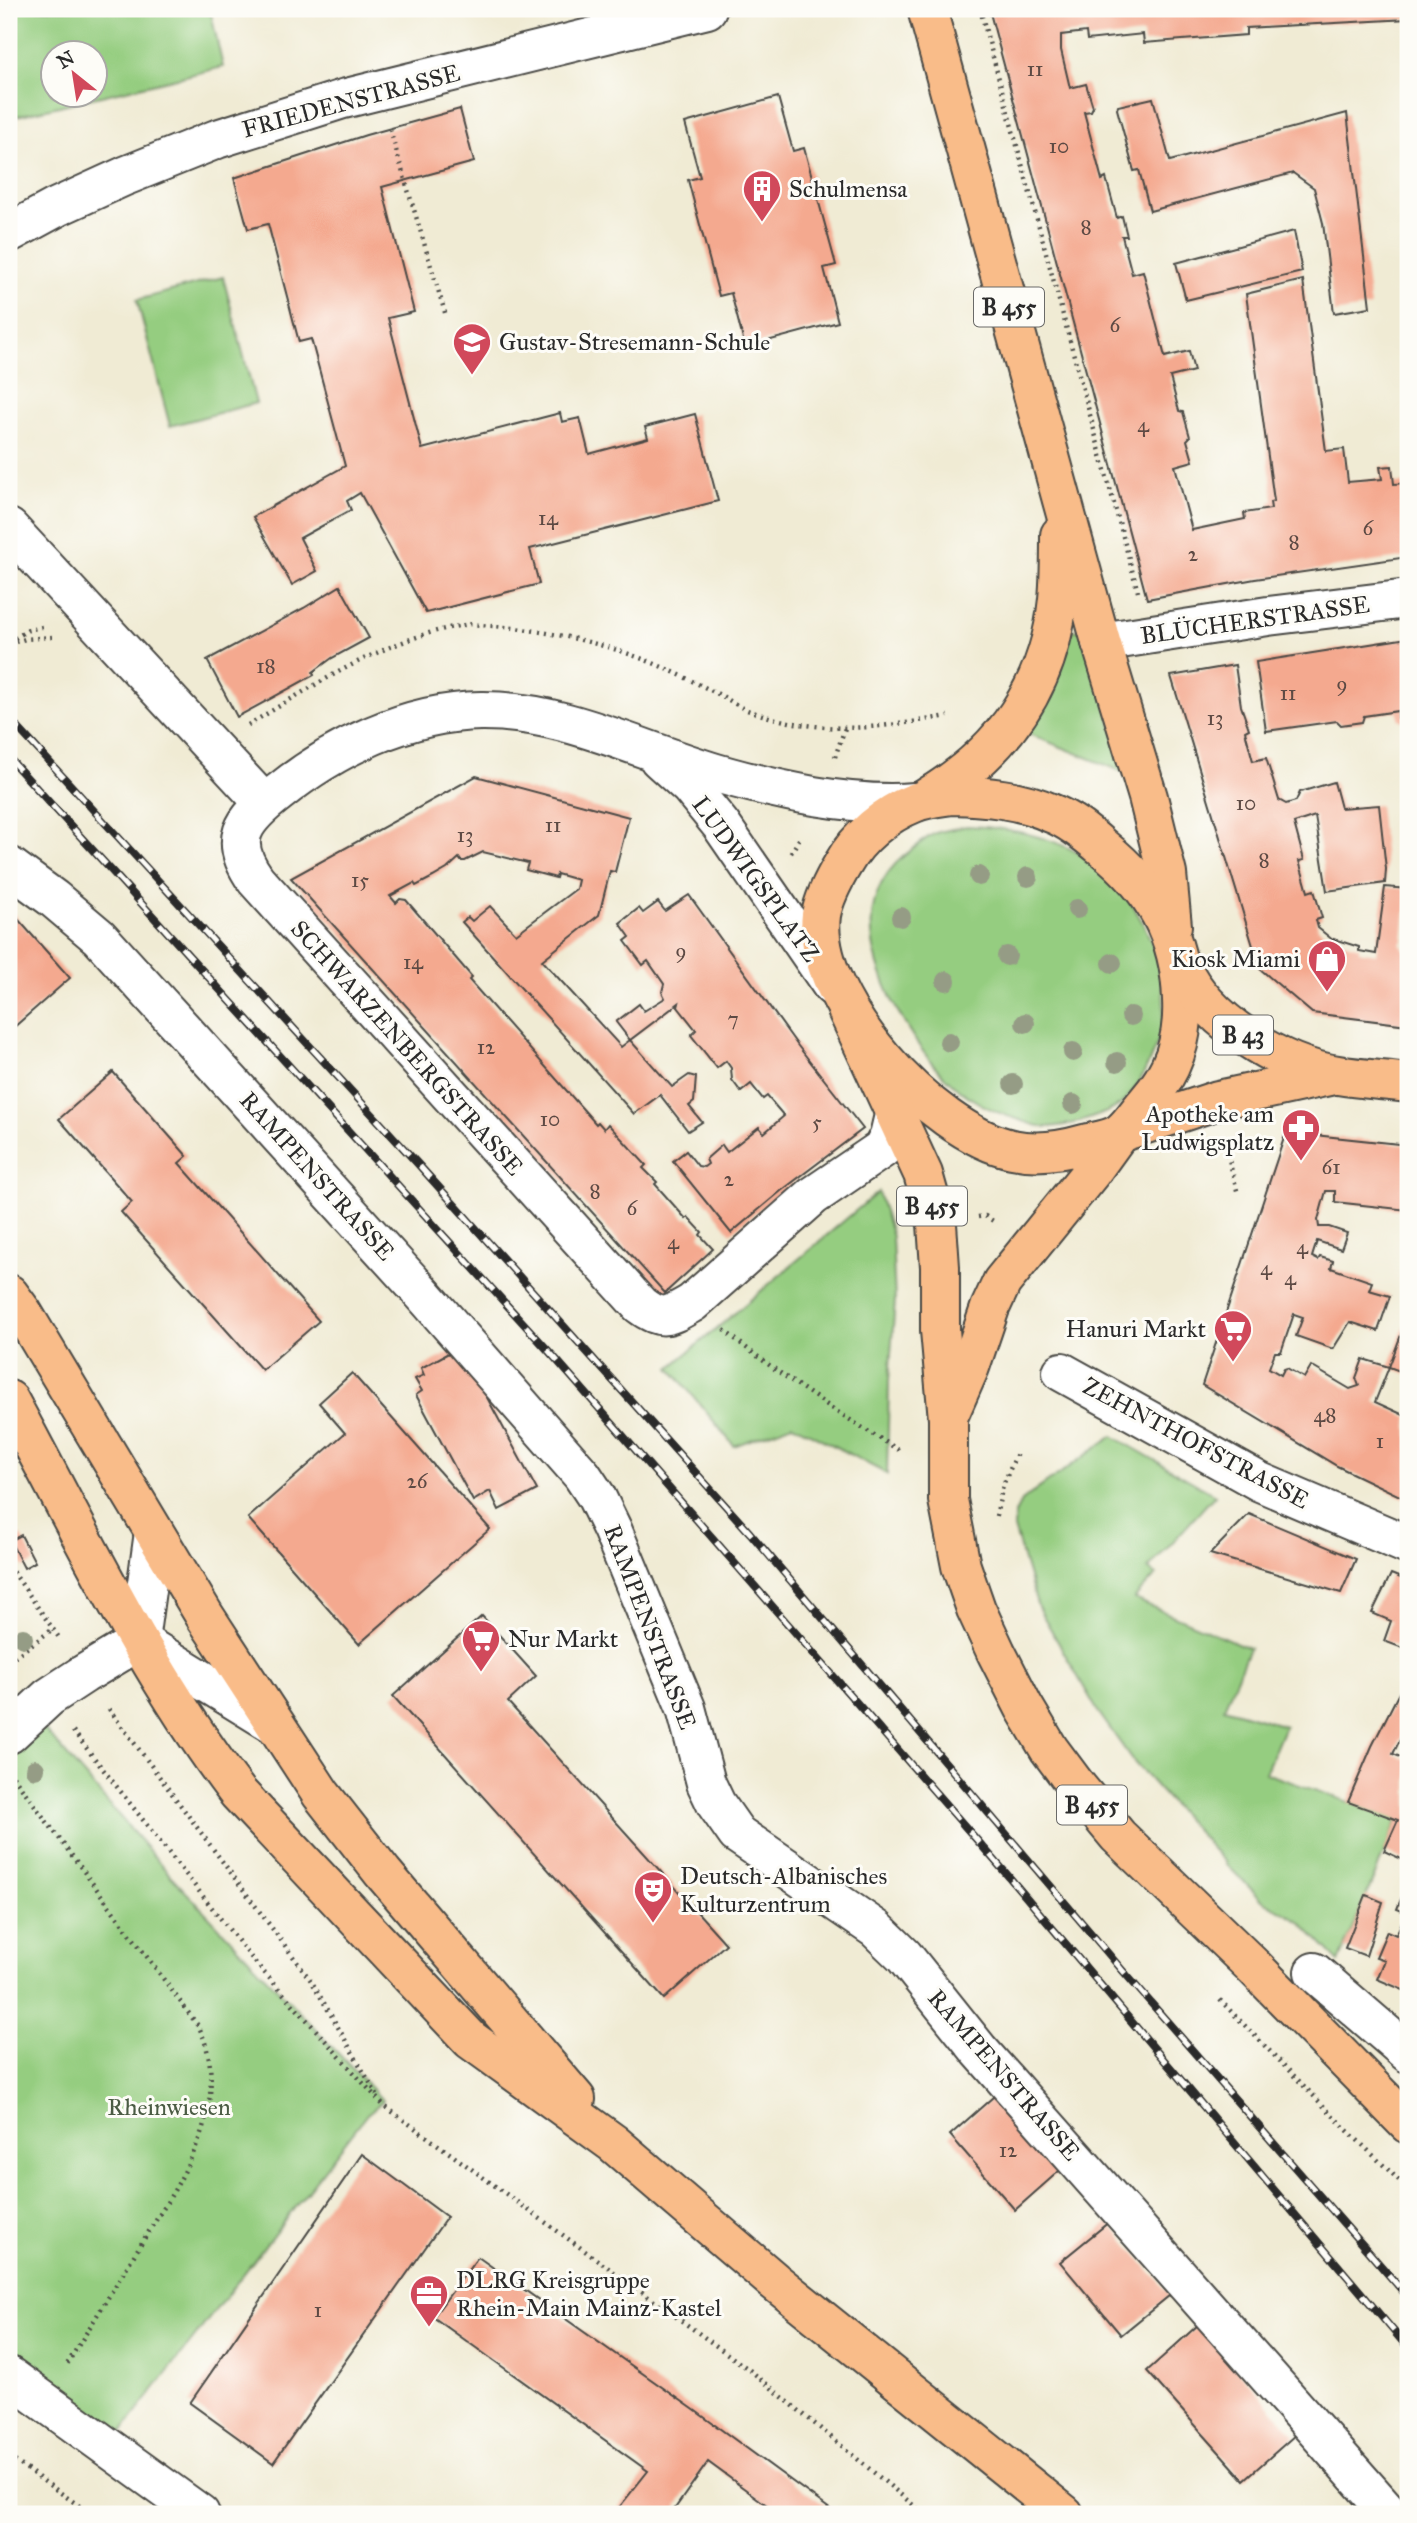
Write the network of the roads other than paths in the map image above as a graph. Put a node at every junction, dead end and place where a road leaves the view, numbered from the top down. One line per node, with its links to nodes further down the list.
1 (707, 9): 3 (street, FRIEDENSTRASSE)
2 (927, 9): 4 (main road, B 455)
3 (9, 233)
4 (1062, 494): 7 (main road, B 455); 9 (main road, B 455)
5 (9, 528): 10 (street)
6 (1408, 599): 7 (street, BLÜCHERSTRASSE)
7 (1101, 642): 12 (main road, B 455)
8 (633, 744): 9 (street, LUDWIGSPLATZ); 10 (street, LUDWIGSPLATZ); 13 (street, LUDWIGSPLATZ)
9 (919, 801): 12 (main road, LUDWIGSPLATZ / B 455); 13 (main road, LUDWIGSPLATZ / B 455)
10 (264, 803): 16 (street, SCHWARZENBERGSTRASSE)
11 (9, 866): 34 (street, RAMPENSTRASSE)
12 (1176, 951): 14 (main road, B 43); 17 (main road, LUDWIGSPLATZ / B 455)
13 (843, 1003): 16 (main road, B 455); 17 (main road, LUDWIGSPLATZ / B 455)
14 (1336, 1075): 15 (main road, B 43); 17 (main road, B 43)
15 (1408, 1083)
16 (895, 1111): 21 (main road, B 455)
17 (1120, 1133): 21 (main road, B 455)
18 (9, 1294): 22 (main road)
19 (1062, 1372): 23 (street, ZEHNTHOFSTRASSE)
20 (9, 1400): 24 (main road)
21 (948, 1419): 29 (main road, B 455)
22 (154, 1532): 24 (street); 25 (main road)
23 (1408, 1545)
24 (139, 1642): 25 (street); 26 (street); 30 (main road)
25 (274, 1724): 30 (main road)
26 (9, 1734)
27 (1314, 1972): 28 (street)
28 (1408, 2053)
29 (1408, 2124)
30 (613, 2143): 33 (main road)
31 (9, 2376): 32 (street)
32 (200, 2514)
33 (1064, 2514)
34 (1390, 2514)

